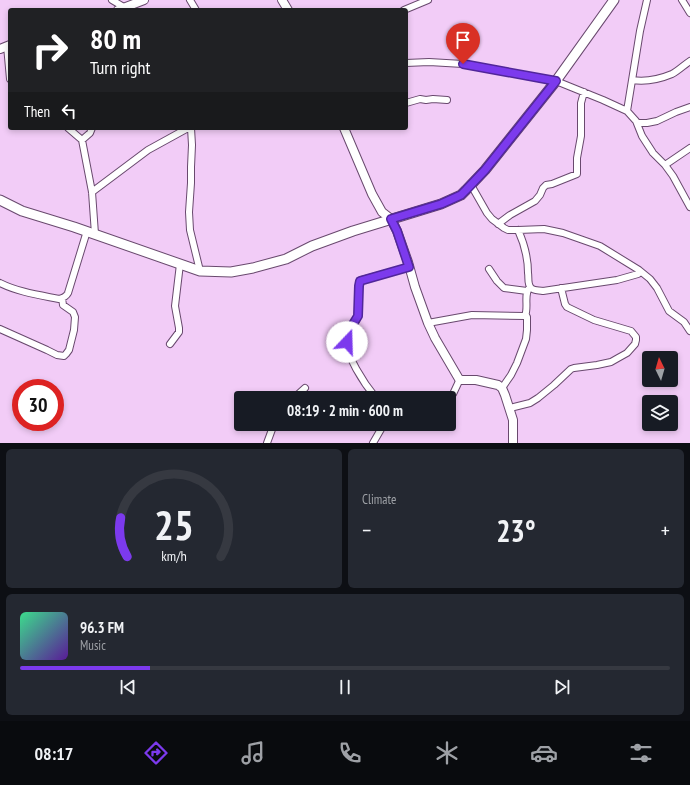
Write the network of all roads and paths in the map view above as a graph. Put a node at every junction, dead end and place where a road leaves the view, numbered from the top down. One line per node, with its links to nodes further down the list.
1 (112, 0): 7 (street)
2 (144, 0): 8 (street)
3 (428, 0): 9 (street)
4 (647, 0): 15 (street)
5 (682, 0): 10 (street)
6 (610, 1): 16 (main road)
7 (123, 8)
8 (126, 8)
9 (408, 8)
10 (690, 13)
11 (6, 47): 13 (street)
12 (690, 61): 15 (street)
13 (8, 63)
14 (408, 63): 16 (street)
15 (632, 80): 21 (street)
16 (556, 81): 17 (street); 31 (main road)
17 (584, 92): 21 (street); 36 (street)
18 (447, 100): 19 (street)
19 (408, 102)
20 (690, 107): 22 (street)
21 (627, 111): 22 (street)
22 (637, 123): 30 (street)
23 (70, 130): 28 (street)
24 (91, 130): 28 (street)
25 (186, 130): 32 (street)
26 (190, 130): 42 (street)
27 (345, 130): 35 (street)
28 (82, 140): 32 (street)
29 (690, 148): 30 (street)
30 (665, 165): 34 (street)
31 (471, 185): 35 (main road); 36 (street)
32 (92, 192): 38 (street)
33 (0, 200): 38 (main road)
34 (690, 207)
35 (391, 219): 40 (street); 42 (main road)
36 (498, 224): 37 (street)
37 (518, 230): 43 (street); 46 (street)
38 (91, 233): 39 (main road); 47 (street)
39 (180, 264): 42 (main road); 52 (street)
40 (409, 267): 49 (street); 57 (street)
41 (489, 269): 46 (street)
42 (200, 271)
43 (640, 271): 45 (street); 51 (street)
44 (0, 283): 47 (street)
45 (562, 288): 46 (street); 59 (street)
46 (528, 289): 48 (street)
47 (62, 298): 50 (street)
48 (526, 315): 49 (street); 55 (street)
49 (428, 323): 53 (street)
50 (0, 329)
51 (690, 330)
52 (170, 344)
53 (460, 379): 55 (street); 58 (street)
54 (305, 388): 56 (street)
55 (502, 388): 59 (street)
56 (302, 391)
57 (371, 391)
58 (454, 391)
59 (510, 408): 64 (street)
60 (271, 431): 62 (street)
61 (380, 431): 63 (street)
62 (267, 443)
63 (373, 443)
64 (513, 443)

